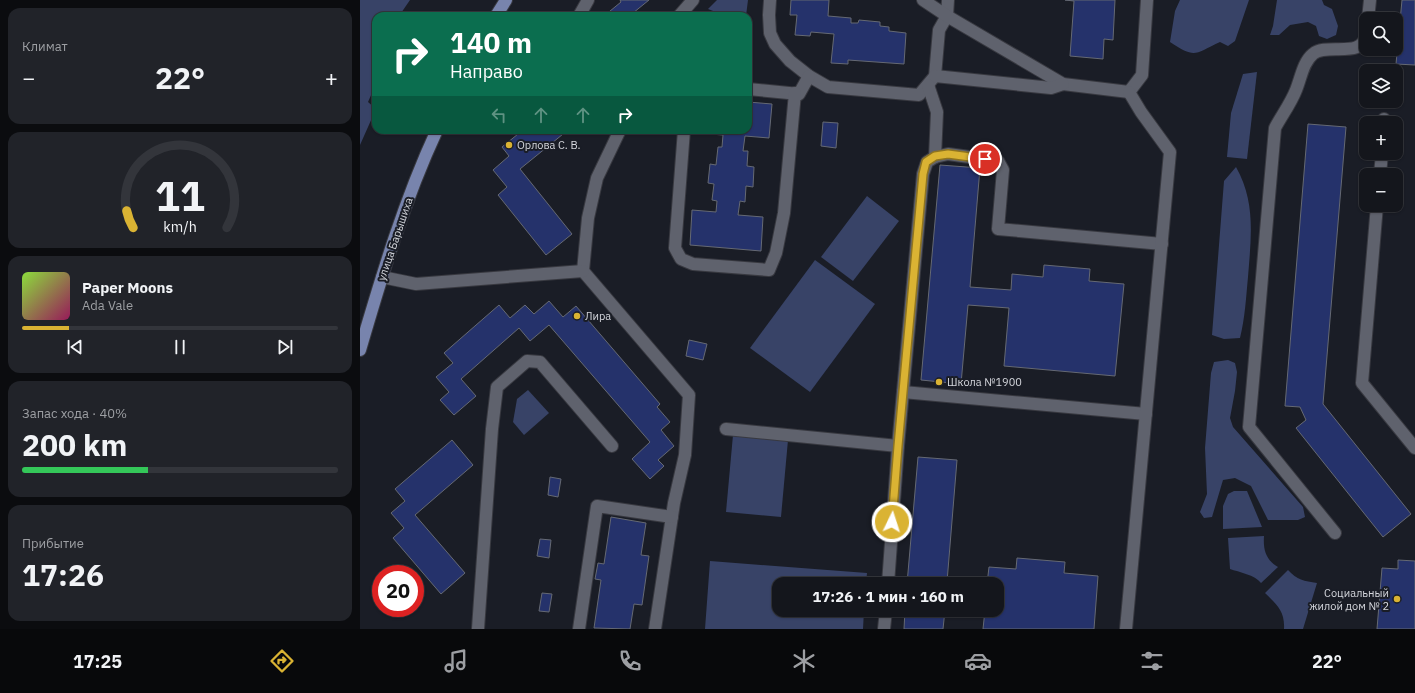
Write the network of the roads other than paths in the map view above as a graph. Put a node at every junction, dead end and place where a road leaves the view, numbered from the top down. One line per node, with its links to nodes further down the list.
1 (506, 0): 9 (main road)
2 (588, 0): 10 (lane)
3 (692, 0): 11 (lane)
4 (770, 0): 15 (lane)
5 (923, 0): 13 (lane)
6 (948, 0): 13 (lane)
7 (1147, 0): 19 (lane)
8 (1370, 0): 12 (lane)
9 (498, 12)
10 (581, 12)
11 (682, 12)
12 (1369, 12)
13 (947, 16): 16 (lane); 17 (lane)
14 (1359, 46): 37 (lane)
15 (809, 76): 16 (lane); 20 (lane)
16 (931, 81): 17 (lane); 24 (lane)
17 (1063, 84): 19 (lane)
18 (752, 89): 20 (lane)
19 (1129, 92): 26 (lane)
20 (795, 93): 23 (lane)
21 (435, 134): 28 (main road, улица Барышиха)
22 (618, 134): 27 (lane)
23 (684, 134)
24 (935, 156): 26 (lane); 30 (lane)
25 (1376, 212): 35 (lane)
26 (1162, 244): 31 (lane)
27 (583, 271): 28 (lane); 36 (lane)
28 (382, 277): 29 (main road, улица Барышиха)
29 (360, 350)
30 (903, 392): 31 (lane); 34 (lane)
31 (1146, 414): 44 (lane)
32 (726, 429): 34 (lane)
33 (612, 446): 40 (lane)
34 (898, 446): 38 (lane)
35 (1415, 448)
36 (672, 517): 41 (lane); 42 (lane)
37 (1335, 533)
38 (889, 577)
39 (885, 617): 43 (lane)
40 (478, 629)
41 (579, 629)
42 (655, 629)
43 (884, 629)
44 (1126, 629)

